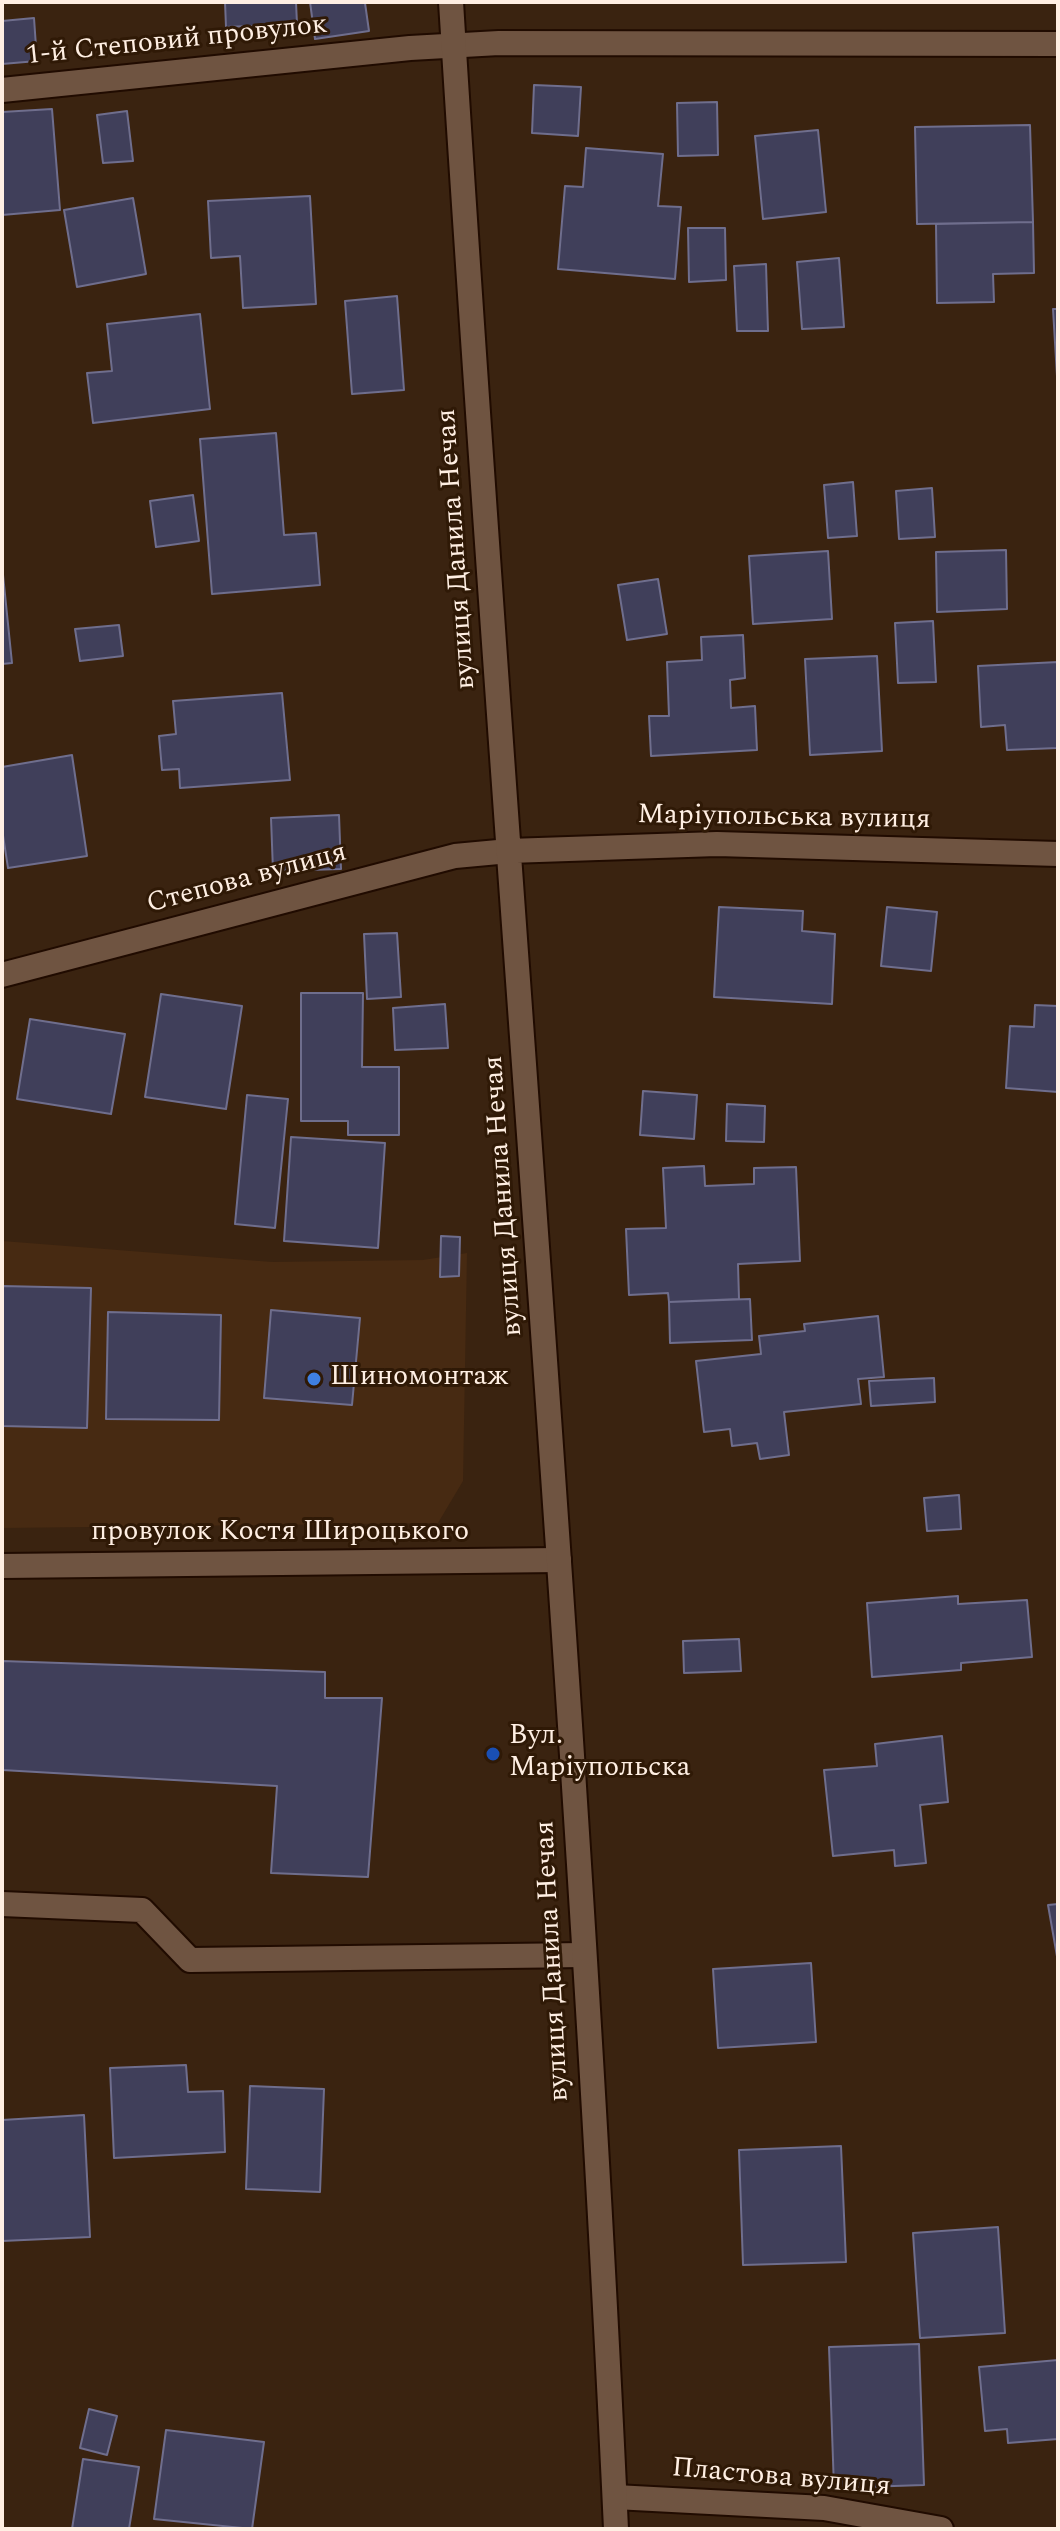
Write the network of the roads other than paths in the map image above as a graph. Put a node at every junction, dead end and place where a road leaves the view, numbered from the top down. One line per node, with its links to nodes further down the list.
1 (451, 2): 3 (main road, вулиця Данила Нечая)
2 (1058, 44): 3 (main road, 1-й Степовий провулок)
3 (454, 46): 4 (main road, 1-й Степовий провулок); 5 (main road, вулиця Данила Нечая)
4 (2, 90)
5 (509, 851): 6 (main road, Маріупольська вулиця); 7 (main road, Степова вулиця); 8 (main road, вулиця Данила Нечая)
6 (1058, 854)
7 (2, 975)
8 (559, 1560): 9 (main road, провулок Костя Широцького); 11 (main road, вулиця Данила Нечая)
9 (2, 1566)
10 (2, 1904): 11 (main road)
11 (584, 1955): 12 (main road, вулиця Данила Нечая)
12 (615, 2497): 13 (main road, вулиця Данила Нечая); 14 (main road, Пластова вулиця)
13 (616, 2529)
14 (941, 2529)

